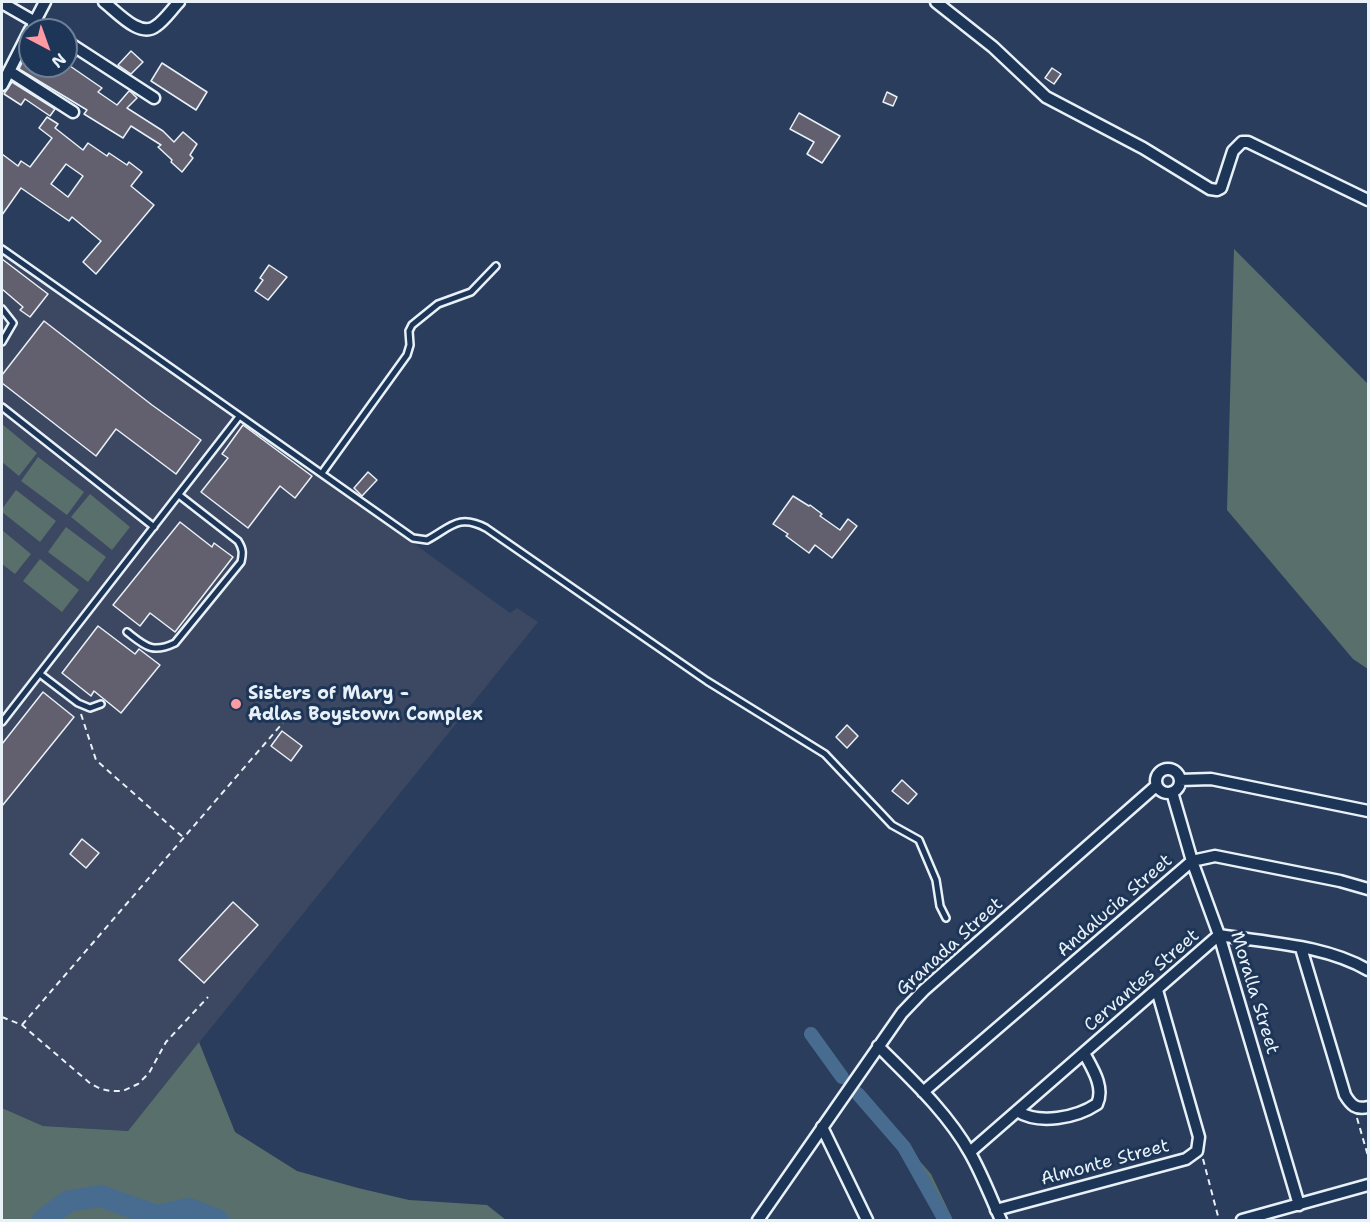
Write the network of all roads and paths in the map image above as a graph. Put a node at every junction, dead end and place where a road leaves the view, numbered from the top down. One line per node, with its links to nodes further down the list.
1 (45, 2): 7 (street)
2 (104, 2): 3 (street)
3 (179, 2)
4 (936, 2): 14 (street)
5 (2, 3): 6 (street)
6 (21, 18)
7 (37, 18)
8 (78, 49): 12 (street)
9 (18, 54): 10 (street)
10 (9, 71): 11 (street); 13 (street)
11 (2, 85)
12 (154, 98)
13 (73, 112)
14 (1368, 200)
15 (2, 249): 21 (lane)
16 (496, 266): 21 (lane)
17 (2, 309): 18 (lane)
18 (2, 342)
19 (2, 408): 23 (lane)
20 (238, 418): 22 (lane)
21 (322, 473): 37 (lane)
22 (179, 495): 23 (lane); 24 (lane)
23 (154, 526): 25 (lane)
24 (127, 632)
25 (40, 674): 26 (lane); 29 (lane)
26 (78, 703): 27 (lane); 34 (path)
27 (101, 704)
28 (287, 718): 34 (path)
29 (2, 722)
30 (1180, 780): 31 (street); 32 (street); 33 (street)
31 (1156, 786): 32 (street); 45 (street, Granada Street)
32 (1172, 792): 35 (street, Moralla Street)
33 (1368, 811)
34 (184, 838): 44 (path)
35 (1192, 861): 36 (street, Andalucia Street); 38 (street, Moralla Street); 47 (street, Andalucia Street)
36 (1368, 889)
37 (946, 918)
38 (1220, 935): 39 (street, Cervantes Street); 41 (street, Cervantes Street); 56 (street, Moralla Street)
39 (1301, 948): 40 (street, Cervantes Street); 48 (street)
40 (1368, 970)
41 (1156, 990): 46 (street, Cervantes Street); 52 (street)
42 (208, 997): 44 (path)
43 (2, 1017): 44 (path)
44 (22, 1025)
45 (878, 1046): 47 (street); 51 (street, Granada Street)
46 (1084, 1053): 50 (street, Cervantes Street); 50 (street)
47 (923, 1092): 53 (street)
48 (1353, 1106): 49 (street); 54 (path)
49 (1368, 1107)
50 (1017, 1111): 53 (street, Cervantes Street)
51 (822, 1127): 58 (street, Granada Street); 59 (street)
52 (1200, 1145): 57 (street, Almonte Street); 61 (path)
53 (969, 1152): 57 (street)
54 (1368, 1156)
55 (1368, 1185): 56 (street)
56 (1299, 1205): 62 (street)
57 (996, 1210): 60 (street)
58 (758, 1221)
59 (867, 1221)
60 (1001, 1221)
61 (1219, 1221)
62 (1242, 1221)

